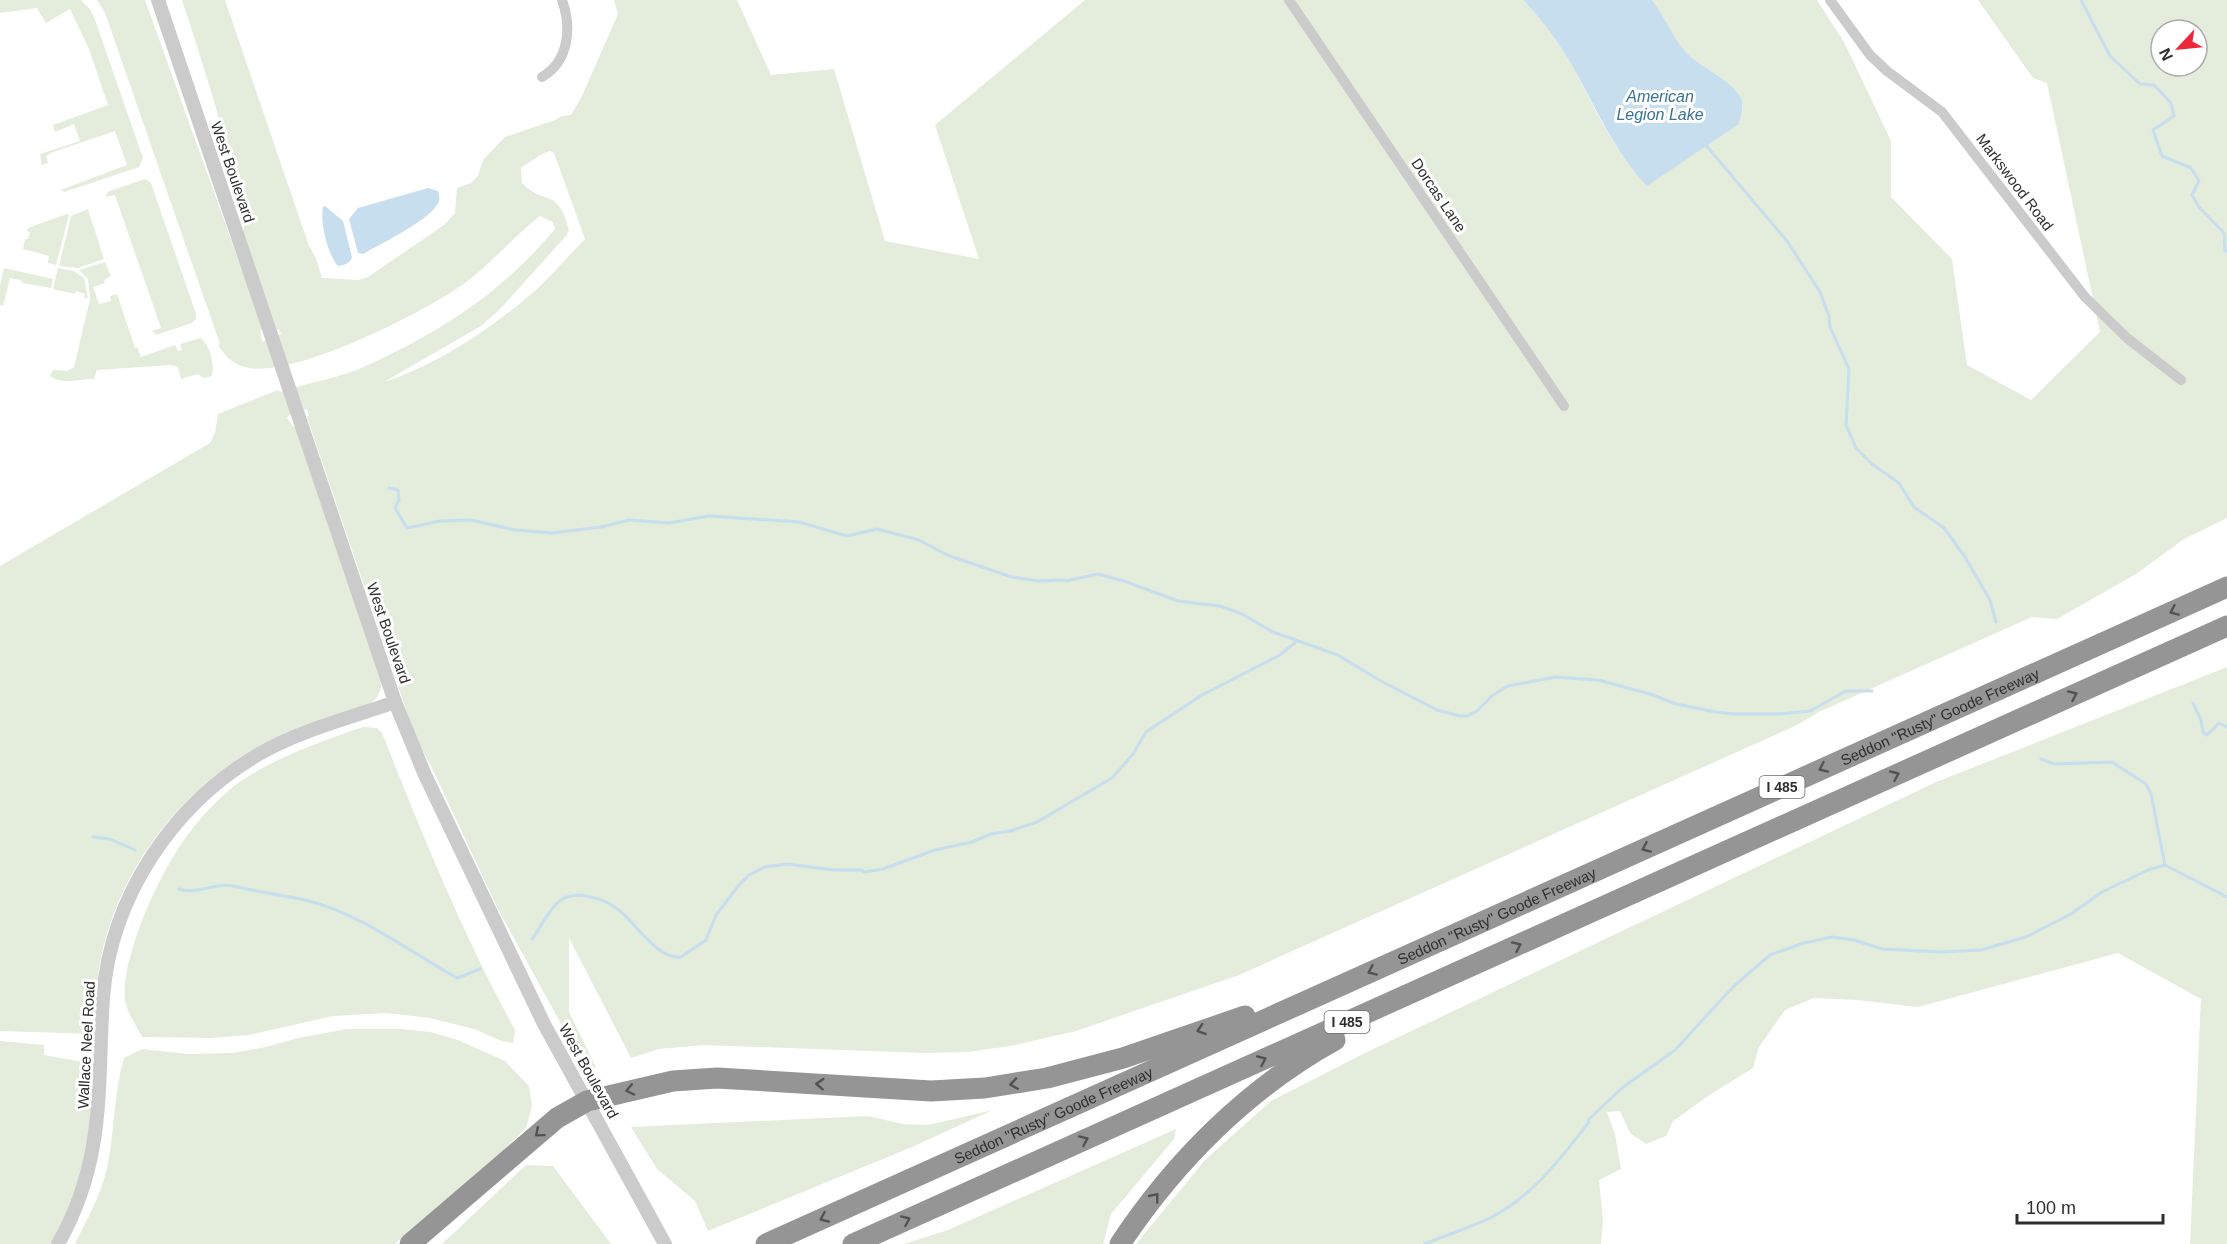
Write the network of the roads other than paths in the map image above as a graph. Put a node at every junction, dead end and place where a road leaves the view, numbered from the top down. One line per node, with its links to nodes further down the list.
1 (158, 0): 10 (street, West Boulevard)
2 (562, 0): 5 (street)
3 (1290, 0): 7 (street, Dorcas Lane)
4 (1830, 0): 6 (street, Markswood Road)
5 (542, 77)
6 (2181, 380)
7 (1564, 406)
8 (2227, 587): 12 (highway, Seddon "Rusty" Goode Freeway / I 485, one-way to 12)
9 (2227, 626): 11 (highway, I 485, one-way to 9)
10 (395, 702): 13 (street, West Boulevard); 14 (street, Wallace Neel Road)
11 (1480, 962): 18 (highway, I 485, one-way to 11); 19 (highway, one-way to 11)
12 (1337, 987): 13 (highway, one-way to 13); 17 (highway, Seddon "Rusty" Goode Freeway / I 485, one-way to 17)
13 (587, 1101): 15 (highway, one-way to 15); 16 (street, West Boulevard)
14 (58, 1244)
15 (410, 1244)
16 (665, 1244)
17 (766, 1244)
18 (853, 1244)
19 (1120, 1244)

